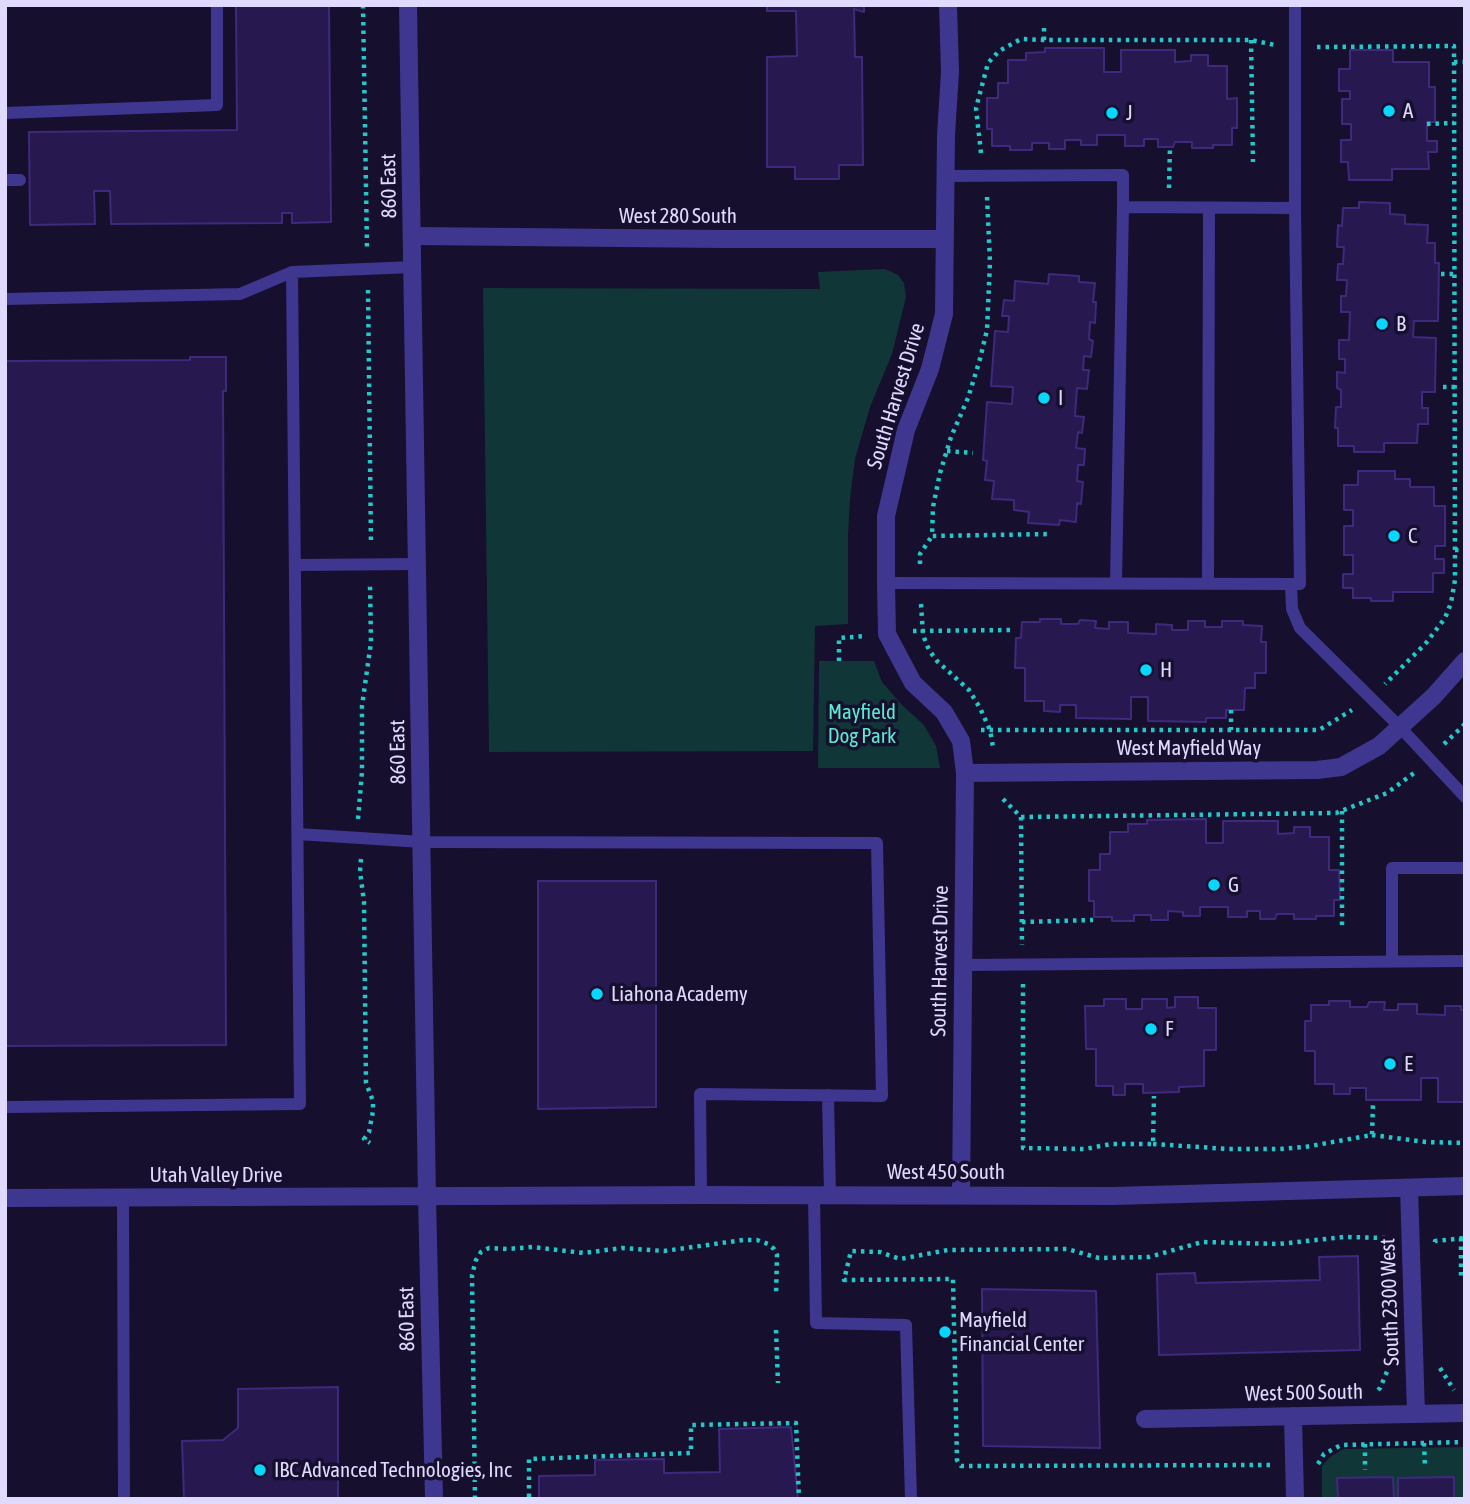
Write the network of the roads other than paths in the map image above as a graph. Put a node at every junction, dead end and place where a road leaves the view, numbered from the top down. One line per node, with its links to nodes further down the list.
1 (217, 5): 5 (lane)
2 (408, 5): 12 (street, 860 East)
3 (948, 5): 6 (street, South Harvest Drive)
4 (1295, 5): 11 (lane)
5 (5, 113)
6 (945, 176): 9 (lane); 13 (street, South Harvest Drive)
7 (5, 180): 8 (lane)
8 (20, 180)
9 (1123, 207): 10 (lane); 19 (lane)
10 (1209, 208): 11 (lane); 21 (lane)
11 (1295, 208): 22 (lane)
12 (412, 236): 13 (street, West 280 South); 14 (street, 860 East)
13 (944, 239): 20 (street, South Harvest Drive)
14 (413, 267): 15 (lane); 17 (street, 860 East)
15 (292, 272): 16 (lane); 18 (lane)
16 (5, 299)
17 (418, 564): 18 (lane); 28 (street, 860 East)
18 (295, 565): 27 (lane)
19 (1116, 582): 20 (lane); 21 (lane)
20 (886, 583): 25 (street, South Harvest Drive)
21 (1208, 583): 22 (lane)
22 (1291, 584): 24 (lane)
23 (1465, 661): 24 (street, West Mayfield Way)
24 (1399, 726): 25 (street, West Mayfield Way); 26 (lane)
25 (965, 773): 32 (street, South Harvest Drive)
26 (1465, 797)
27 (298, 834): 28 (lane); 34 (lane)
28 (422, 842): 33 (lane); 40 (street, 860 East)
29 (1465, 868): 30 (lane)
30 (1392, 961): 31 (lane); 32 (lane)
31 (1465, 961)
32 (963, 965): 39 (street, South Harvest Drive)
33 (828, 1095): 37 (lane); 38 (lane)
34 (5, 1107)
35 (1465, 1186): 36 (street, West 450 South)
36 (1409, 1188): 39 (street, West 450 South); 44 (street, South 2300 West)
37 (701, 1195): 38 (street, West 450 South); 40 (street, West 450 South)
38 (822, 1195): 39 (street, West 450 South); 49 (lane)
39 (961, 1195)
40 (427, 1197): 42 (street, Utah Valley Drive); 48 (street, 860 East)
41 (5, 1198): 42 (street, Utah Valley Drive)
42 (123, 1198): 47 (lane)
43 (1465, 1413): 44 (street, West 500 South)
44 (1416, 1414): 45 (street, West 500 South)
45 (1293, 1416): 46 (street, West 500 South); 50 (street)
46 (1145, 1419)
47 (124, 1499)
48 (434, 1499)
49 (911, 1499)
50 (1295, 1499)

